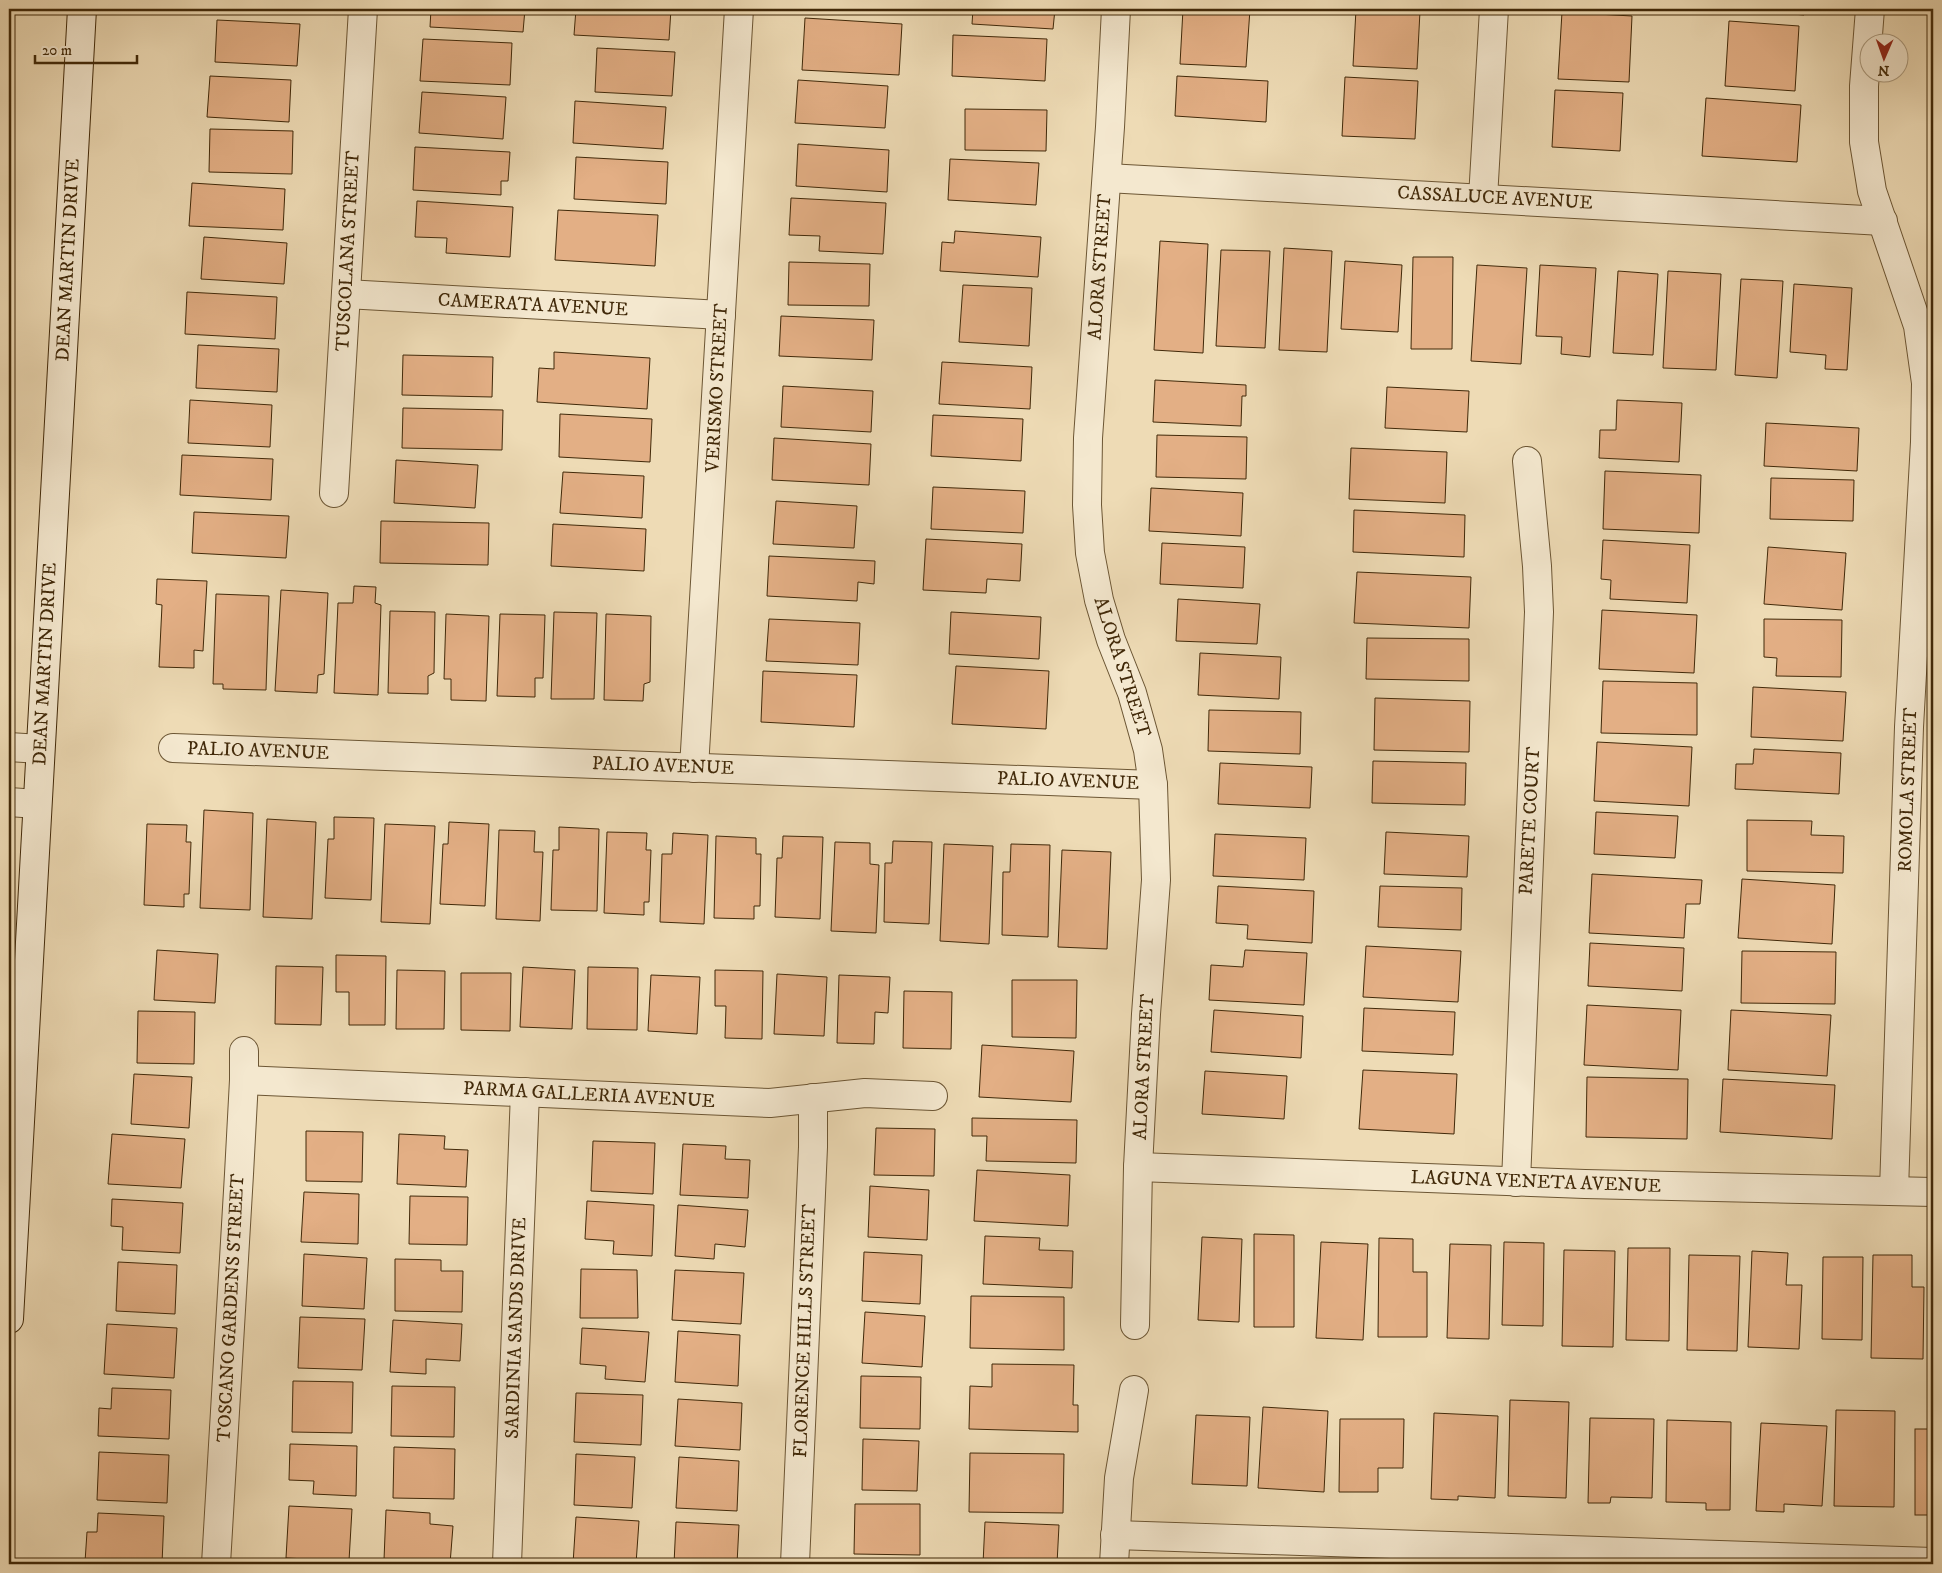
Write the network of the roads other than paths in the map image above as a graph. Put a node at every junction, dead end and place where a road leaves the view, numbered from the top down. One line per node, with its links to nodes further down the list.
1 (82, 9): 17 (street, DEAN MARTIN DRIVE)
2 (363, 9): 10 (street, TUSCOLANA STREET)
3 (739, 9): 11 (street, VERISMO STREET)
4 (1116, 9): 7 (street, ALORA STREET)
5 (1494, 9): 8 (street)
6 (1870, 9): 9 (street, ROMOLA STREET)
7 (1107, 178): 8 (street, CASSALUCE AVENUE); 19 (street, ALORA STREET)
8 (1483, 198): 9 (street, CASSALUCE AVENUE)
9 (1883, 221): 12 (street, ROMOLA STREET)
10 (346, 294): 11 (street, CAMERATA AVENUE); 14 (street, TUSCOLANA STREET)
11 (721, 315): 18 (street, VERISMO STREET)
12 (1929, 442): 29 (street, ROMOLA STREET)
13 (1527, 461): 28 (street, PARETE COURT)
14 (334, 493)
15 (9, 747): 17 (street)
16 (173, 748): 18 (street, PALIO AVENUE)
17 (40, 749): 21 (street, DEAN MARTIN DRIVE)
18 (694, 768): 19 (street, PALIO AVENUE)
19 (1153, 785): 27 (street, ALORA STREET)
20 (9, 802): 21 (street)
21 (37, 804): 31 (street, DEAN MARTIN DRIVE)
22 (244, 1051): 23 (street, TOSCANO GARDENS STREET)
23 (244, 1080): 24 (street, PARMA GALLERIA AVENUE); 36 (street, TOSCANO GARDENS STREET)
24 (525, 1092): 26 (street, PARMA GALLERIA AVENUE); 37 (street, SARDINIA SANDS DRIVE)
25 (933, 1096): 26 (street, PARMA GALLERIA AVENUE)
26 (813, 1098): 38 (street, FLORENCE HILLS STREET)
27 (1138, 1167): 28 (street, LAGUNA VENETA AVENUE); 32 (street, ALORA STREET)
28 (1516, 1182): 29 (street, LAGUNA VENETA AVENUE)
29 (1894, 1191): 30 (street, LAGUNA VENETA AVENUE)
30 (1933, 1192)
31 (9, 1319)
32 (1135, 1325)
33 (1134, 1390): 34 (street)
34 (1116, 1535): 35 (street); 39 (street)
35 (1933, 1562)
36 (216, 1564)
37 (507, 1564)
38 (795, 1564)
39 (1114, 1564)

